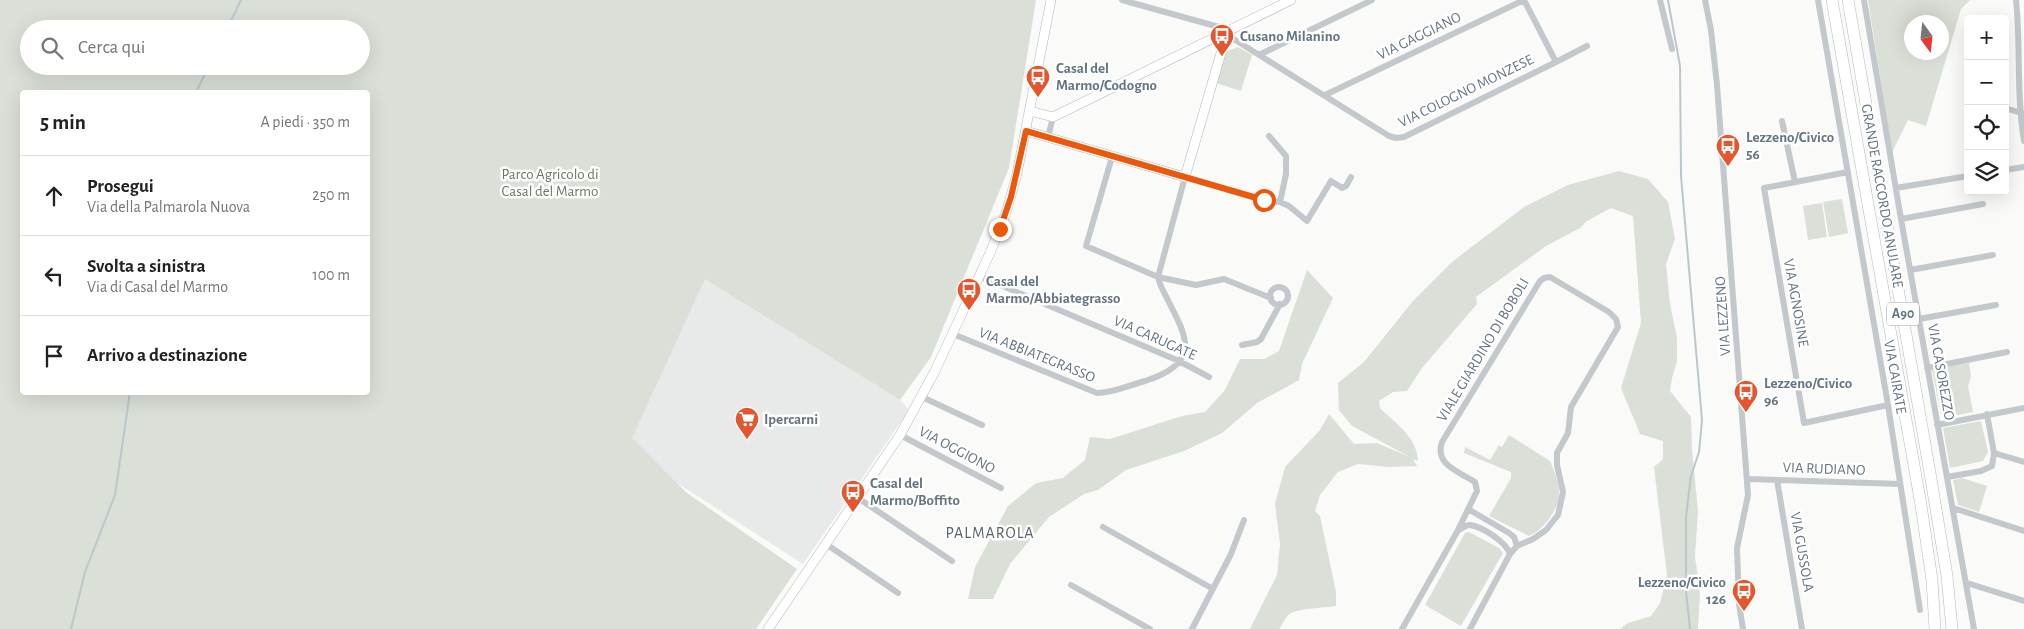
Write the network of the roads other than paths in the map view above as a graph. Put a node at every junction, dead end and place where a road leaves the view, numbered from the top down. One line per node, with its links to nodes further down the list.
1 (1051, 0): 21 (main road)
2 (1122, 0): 13 (street, VIA COLOGNO MONZESE)
3 (1290, 0): 13 (main road)
4 (1372, 0): 17 (street)
5 (1524, 0): 18 (street, VIA COLOGNO MONZESE); 19 (street, VIA GAGGIANO)
6 (1660, 0): 16 (street)
7 (1705, 0): 65 (street, VIA LEZZENO)
8 (1818, 0): 32 (street, VIA CAIRATE)
9 (1832, 0): 93 (highway, GRANDE RACCORDO ANULARE / A90)
10 (1848, 0): 94 (highway, GRANDE RACCORDO ANULARE / A90)
11 (1864, 0): 37 (street, VIA CASOREZZO)
12 (2016, 0): 14 (street)
13 (1224, 33): 17 (street, VIA COLOGNO MONZESE); 23 (main road); 33 (main road)
14 (2021, 44): 22 (street)
15 (1587, 46): 18 (street, VIA COLOGNO MONZESE)
16 (1672, 49)
17 (1259, 55): 19 (street, VIA COLOGNO MONZESE)
18 (1556, 62): 19 (street, VIA COLOGNO MONZESE)
19 (1325, 95)
20 (2009, 109): 22 (street)
21 (1030, 111): 23 (main road); 25 (main road)
22 (2021, 113): 28 (street)
23 (1053, 117): 27 (street)
24 (1782, 121): 36 (street)
25 (1026, 131): 27 (main road); 43 (main road)
26 (1268, 136): 38 (street)
27 (1048, 137): 29 (main road)
28 (2024, 141)
29 (1112, 157): 33 (main road); 44 (street)
30 (2024, 167): 31 (street)
31 (2009, 169)
32 (1848, 172): 36 (street, VIA AGNOSINE); 56 (street, VIA CAIRATE)
33 (1185, 177): 38 (street); 44 (street)
34 (1964, 177): 37 (street)
35 (1351, 178): 38 (street)
36 (1795, 182): 56 (street, VIA AGNOSINE)
37 (1896, 188): 40 (street, VIA CASOREZZO)
38 (1280, 202)
39 (1983, 204): 40 (street)
40 (1901, 219): 42 (street, VIA CASOREZZO)
41 (1993, 255): 42 (street)
42 (1910, 270): 48 (street, VIA CASOREZZO)
43 (979, 276): 49 (main road); 52 (street, VIA CARUGATE)
44 (1158, 277): 45 (street); 52 (street)
45 (1271, 298): 46 (street); 46 (street)
46 (1280, 304): 50 (street)
47 (1996, 304): 48 (street)
48 (1919, 319): 53 (street, VIA CASOREZZO)
49 (953, 334): 52 (street, VIA ABBIATEGRASSO); 55 (main road)
50 (1242, 346)
51 (2007, 352): 53 (street)
52 (1180, 361): 54 (street, VIA CARUGATE)
53 (1927, 368): 60 (street, VIA CASOREZZO)
54 (1209, 377)
55 (922, 397): 59 (street); 61 (main road)
56 (1888, 405): 67 (street, VIA CAIRATE)
57 (2024, 408): 58 (street)
58 (1987, 414): 60 (street); 62 (street)
59 (982, 425)
60 (1937, 425): 64 (street, VIA CASOREZZO)
61 (900, 435): 68 (street, VIA OGGIONO); 69 (main road)
62 (1994, 453): 63 (street); 64 (street)
63 (2024, 462)
64 (1947, 477): 70 (street, VIA CASOREZZO)
65 (1747, 479): 66 (street, VIA RUDIANO); 91 (street, VIA LEZZENO)
66 (1777, 480): 67 (street, VIA RUDIANO); 92 (street, VIA GUSSOLA)
67 (1900, 484): 85 (street, VIA CAIRATE)
68 (1001, 488)
69 (858, 498): 76 (main road); 79 (street)
70 (1952, 508): 74 (street); 80 (street, VIA CASOREZZO)
71 (1468, 509): 75 (street, VIALE GIARDINO DI BOBOLI); 77 (street); 77 (street, VIALE GIARDINO DI BOBOLI)
72 (1244, 520): 82 (street)
73 (1103, 527): 82 (street)
74 (2024, 531)
75 (1457, 532): 78 (street); 89 (street, VIALE GIARDINO DI BOBOLI)
76 (826, 544): 83 (street); 86 (main road)
77 (1517, 546): 78 (street)
78 (1510, 554): 90 (street)
79 (952, 561)
80 (1967, 583): 84 (street); 95 (street, VIA CASOREZZO)
81 (1071, 585): 87 (street)
82 (1213, 590): 88 (street)
83 (898, 593)
84 (2024, 601)
85 (1920, 610)
86 (768, 629)
87 (1150, 629)
88 (1192, 629)
89 (1402, 629)
90 (1470, 629)
91 (1743, 629)
92 (1802, 629)
93 (1935, 629)
94 (1952, 629)
95 (1974, 629)

